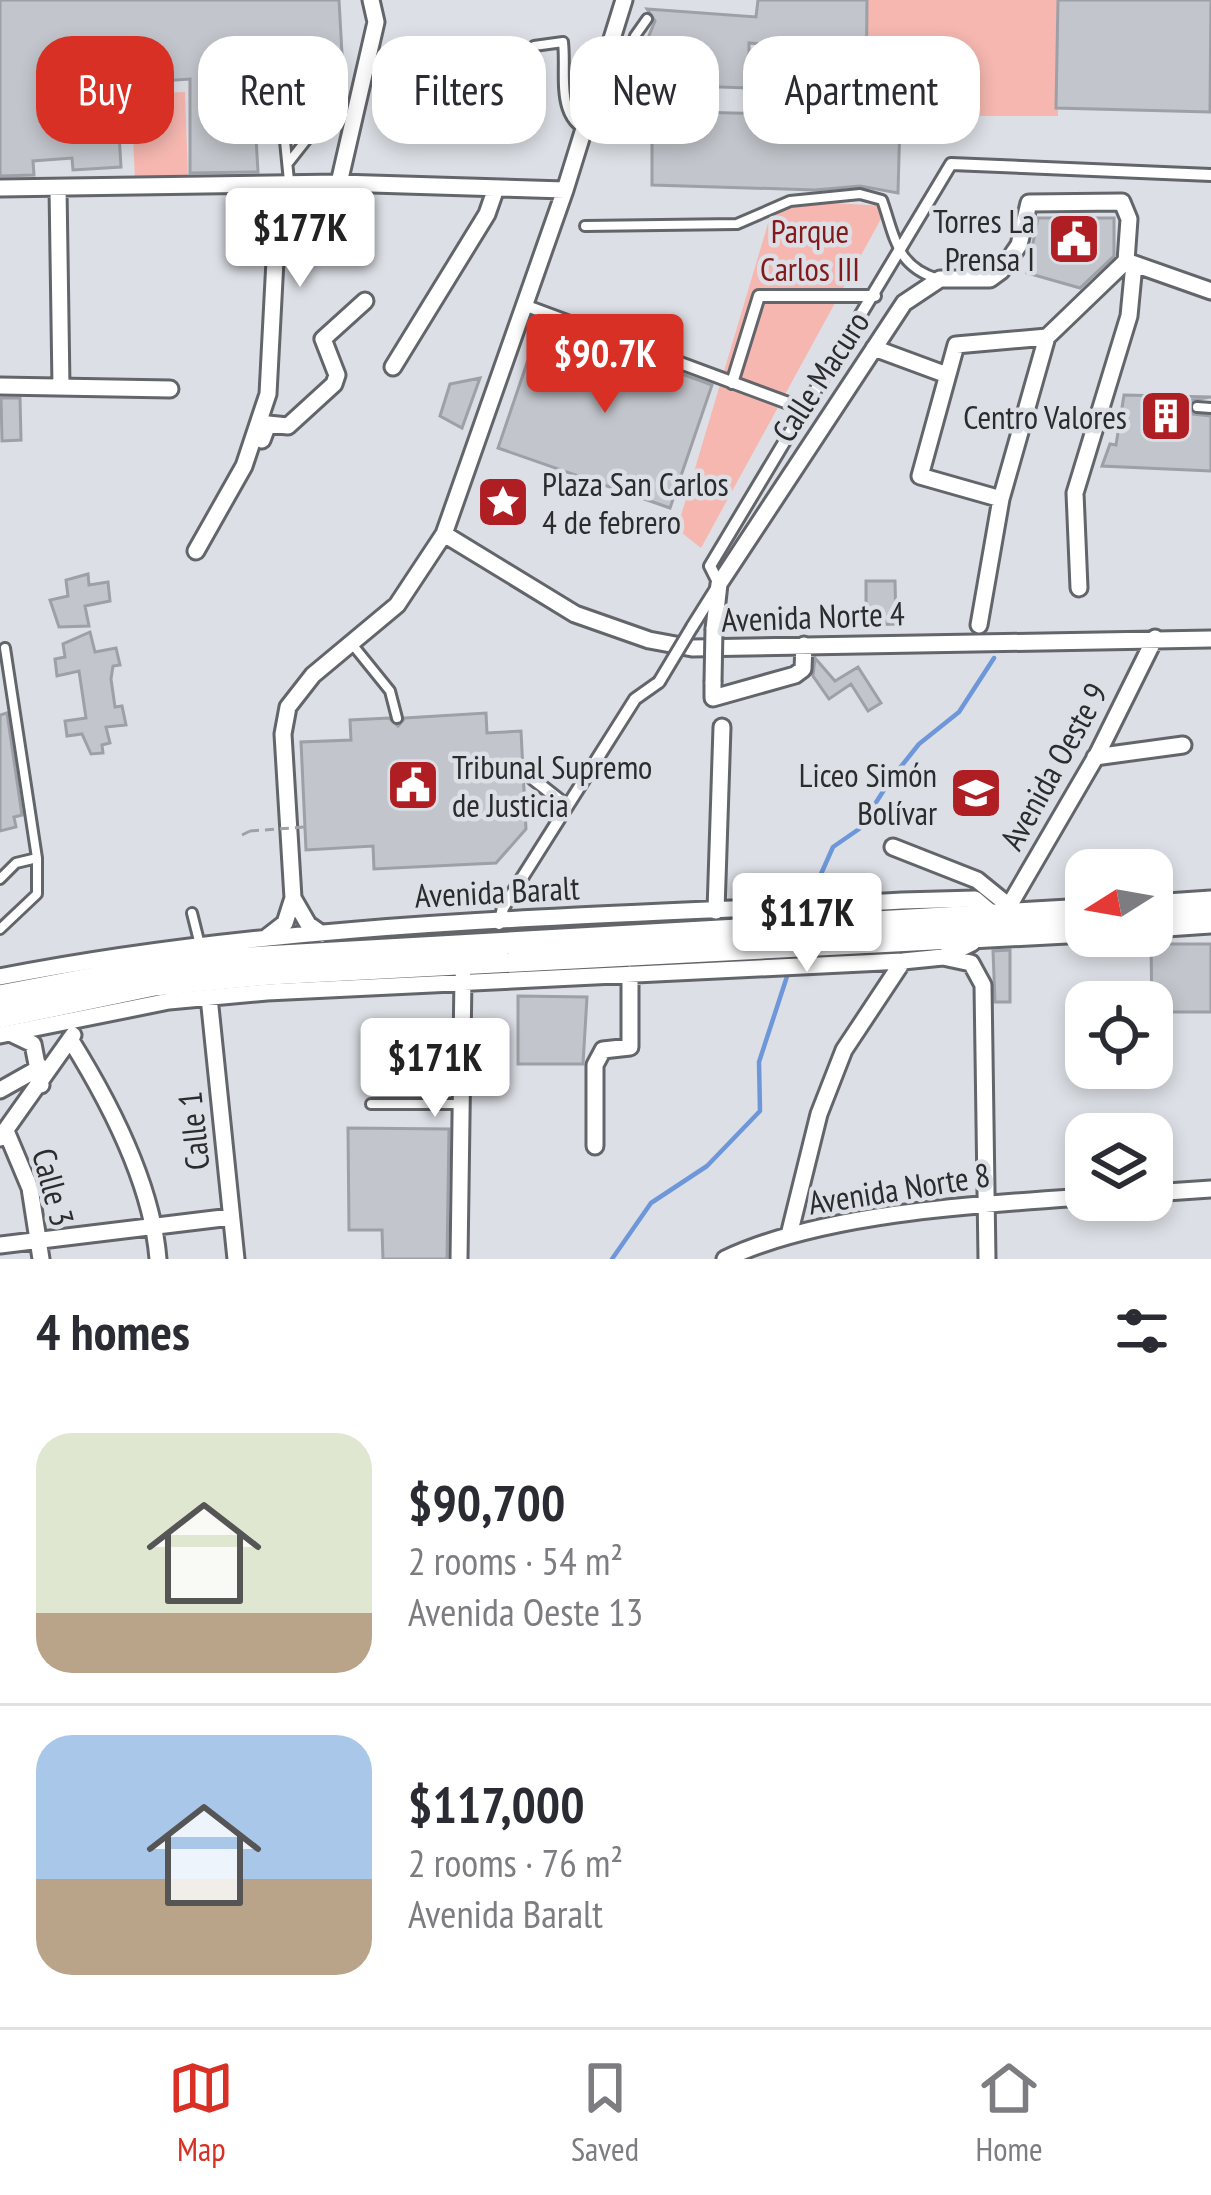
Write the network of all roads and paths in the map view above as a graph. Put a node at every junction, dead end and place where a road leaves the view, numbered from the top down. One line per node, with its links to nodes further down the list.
1 (371, 0): 11 (street)
2 (624, 0): 4 (street)
3 (646, 19): 5 (lane)
4 (613, 36)
5 (640, 36)
6 (546, 44): 7 (lane)
7 (570, 111)
8 (580, 144): 16 (street)
9 (289, 162): 9 (lane); 12 (lane)
10 (1211, 175): 18 (street)
11 (339, 183): 12 (street); 15 (street)
12 (284, 184): 14 (street); 36 (street)
13 (0, 188): 14 (street)
14 (58, 188): 31 (street)
15 (495, 190): 16 (street); 27 (street)
16 (565, 190): 24 (street)
17 (585, 226): 18 (lane)
18 (900, 254): 20 (lane); 22 (street)
19 (1130, 262): 20 (street); 21 (street); 25 (street); 41 (street)
20 (940, 280): 26 (street, Calle Macuro)
21 (1211, 291)
22 (875, 296): 29 (street); 35 (street)
23 (365, 301): 36 (street)
24 (524, 305): 29 (street); 38 (street)
25 (1048, 337): 28 (street); 37 (street)
26 (874, 348): 28 (street); 40 (street, Calle Macuro)
27 (393, 367)
28 (947, 375): 37 (street)
29 (732, 382): 35 (street)
30 (0, 386): 31 (street)
31 (61, 386): 32 (street)
32 (170, 388)
33 (1197, 407): 34 (lane)
34 (1211, 408)
35 (807, 410): 40 (street)
36 (244, 466): 39 (street)
37 (1001, 499): 42 (street)
38 (444, 534): 45 (street); 46 (street, Avenida Norte 4)
39 (196, 551)
40 (719, 584): 46 (street, bridge); 53 (street, bridge)
41 (1079, 588)
42 (979, 626)
43 (1155, 638): 44 (street, Avenida Norte 4); 46 (street, Avenida Norte 4); 51 (street, Avenida Oeste 9)
44 (1211, 639)
45 (352, 644): 48 (lane); 59 (street)
46 (803, 645)
47 (4, 648): 57 (lane)
48 (397, 718)
49 (722, 727): 63 (street)
50 (1183, 745): 51 (street)
51 (1095, 757): 64 (street, Avenida Oeste 9)
52 (532, 778): 53 (street)
53 (566, 805): 68 (street)
54 (305, 826): 55 (path, bridge)
55 (242, 835)
56 (892, 847): 64 (street)
57 (37, 858): 58 (lane); 70 (lane)
58 (0, 879)
59 (293, 898): 72 (street); 73 (street)
60 (1211, 902): 61 (main road)
61 (1173, 905)
62 (1065, 910): 64 (main road, Avenida Baralt)
63 (716, 911): 66 (street, Avenida Baralt); 68 (street, Avenida Baralt)
64 (1001, 911): 66 (main road, Avenida Baralt)
65 (192, 913): 75 (lane)
66 (736, 918): 77 (main road, Avenida Baralt)
67 (1211, 922): 69 (main road)
68 (499, 924): 77 (street, Avenida Baralt)
69 (1173, 925)
70 (0, 929)
71 (1065, 933): 74 (main road, Avenida Baralt)
72 (322, 934): 73 (street, Avenida Baralt); 77 (street, Avenida Baralt)
73 (264, 938): 75 (street, Avenida Baralt)
74 (979, 941): 76 (main road, Avenida Baralt); 78 (street, Avenida Baralt)
75 (200, 947): 83 (street, Avenida Baralt)
76 (880, 952): 79 (main road, Avenida Baralt); 80 (street, Avenida Baralt)
77 (463, 955): 79 (main road, Avenida Baralt); 81 (main road, Avenida Baralt); 82 (street, Avenida Baralt); 84 (street, Avenida Baralt); 85 (main road, Avenida Baralt); 94 (street)
78 (943, 957): 80 (street, Avenida Baralt); 100 (street)
79 (723, 960): 82 (street, Avenida Baralt)
80 (903, 962): 103 (street)
81 (269, 974): 84 (main road); 88 (main road, Avenida Baralt)
82 (630, 974): 96 (street)
83 (0, 977)
84 (311, 990): 86 (street, Avenida Baralt)
85 (0, 996)
86 (209, 997): 87 (street, Avenida Baralt); 101 (street, Calle 1)
87 (84, 1017): 88 (street, Avenida Baralt); 89 (street)
88 (3, 1029): 90 (street)
89 (70, 1040): 91 (street); 102 (street)
90 (41, 1067): 91 (street); 92 (street)
91 (40, 1086): 95 (street)
92 (0, 1090)
93 (371, 1104): 94 (lane)
94 (461, 1104): 109 (street)
95 (3, 1135): 104 (street, Calle 3)
96 (595, 1146)
97 (1211, 1189): 98 (street)
98 (1173, 1192)
99 (1065, 1198): 100 (street, Avenida Norte 8)
100 (987, 1203): 103 (street, Avenida Norte 8); 111 (street)
101 (231, 1216): 102 (street); 108 (street, Calle 1)
102 (155, 1227): 104 (street); 107 (street)
103 (789, 1235): 110 (street, Avenida Norte 8)
104 (38, 1240): 105 (street); 106 (street, Calle 3)
105 (0, 1245)
106 (41, 1259)
107 (158, 1259)
108 (236, 1259)
109 (459, 1259)
110 (725, 1259)
111 (987, 1259)

